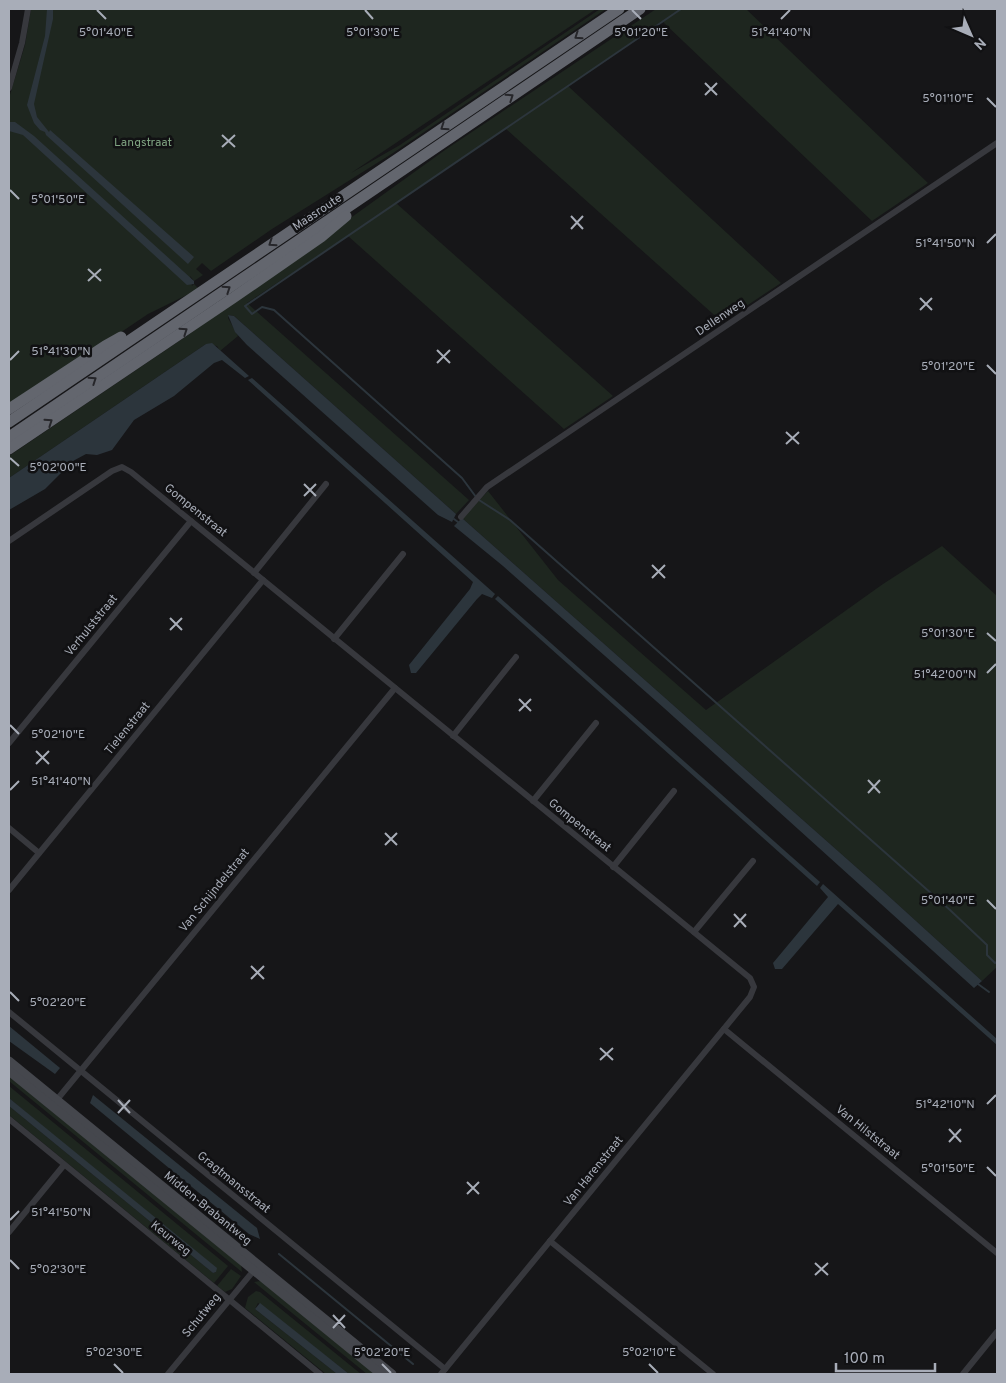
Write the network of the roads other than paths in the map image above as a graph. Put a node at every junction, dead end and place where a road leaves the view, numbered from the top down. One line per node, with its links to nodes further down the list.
1 (28, 9): 4 (street)
2 (619, 9): 7 (highway, Maasroute, one-way to 7)
3 (640, 9): 6 (highway, Maasroute, one-way to 3)
4 (9, 88)
5 (997, 142): 13 (street, Dellenweg)
6 (397, 174): 10 (highway, Maasroute, one-way to 6); 11 (highway, one-way to 6)
7 (161, 318): 8 (highway); 9 (highway, Maasroute)
8 (9, 409)
9 (9, 422)
10 (9, 437)
11 (9, 449)
12 (326, 484): 17 (street)
13 (461, 517)
14 (191, 521): 15 (street, Gompenstraat); 17 (street, Gompenstraat); 24 (street, Verhulststraat)
15 (9, 541)
16 (403, 554): 19 (street)
17 (254, 573): 18 (street, Gompenstraat)
18 (263, 580): 19 (street, Gompenstraat); 28 (street, Tielenstraat)
19 (334, 639): 21 (street, Gompenstraat)
20 (516, 657): 23 (street)
21 (395, 688): 23 (street, Gompenstraat); 38 (street, Van Schijndelstraat)
22 (596, 723): 26 (street, Gompenstraat)
23 (453, 736): 26 (street, Gompenstraat)
24 (9, 743)
25 (674, 791): 30 (street, Gompenstraat)
26 (533, 801): 30 (street, Gompenstraat)
27 (9, 828): 28 (street)
28 (39, 853): 31 (street, Tielenstraat)
29 (752, 861): 32 (street)
30 (613, 867): 32 (street, Gompenstraat)
31 (9, 890)
32 (694, 932): 33 (street, Gompenstraat)
33 (750, 978): 35 (street, Van Harenstraat)
34 (9, 1012): 38 (street, Gragtmansstraat)
35 (724, 1029): 43 (street, Van Harenstraat); 44 (street, Van Hilststraat)
36 (9, 1061): 39 (street, Midden-Brabantweg)
37 (9, 1071): 39 (street, Midden-Brabantweg)
38 (80, 1071): 39 (street, Van Schijndelstraat); 48 (street, Gragtmansstraat)
39 (54, 1103): 45 (street, Midden-Brabantweg)
40 (9, 1119): 41 (street, Keurweg)
41 (64, 1165): 42 (street); 46 (street, Keurweg)
42 (9, 1232)
43 (550, 1241): 48 (street, Van Harenstraat); 53 (street)
44 (997, 1253)
45 (255, 1268): 46 (street, Schutweg); 51 (street, Midden-Brabantweg); 52 (street, Midden-Brabantweg)
46 (229, 1300): 49 (street, Schutweg); 50 (street, Keurweg)
47 (997, 1332): 54 (street)
48 (443, 1372)
49 (168, 1374)
50 (320, 1374)
51 (381, 1374)
52 (392, 1374)
53 (713, 1374)
54 (963, 1374)

